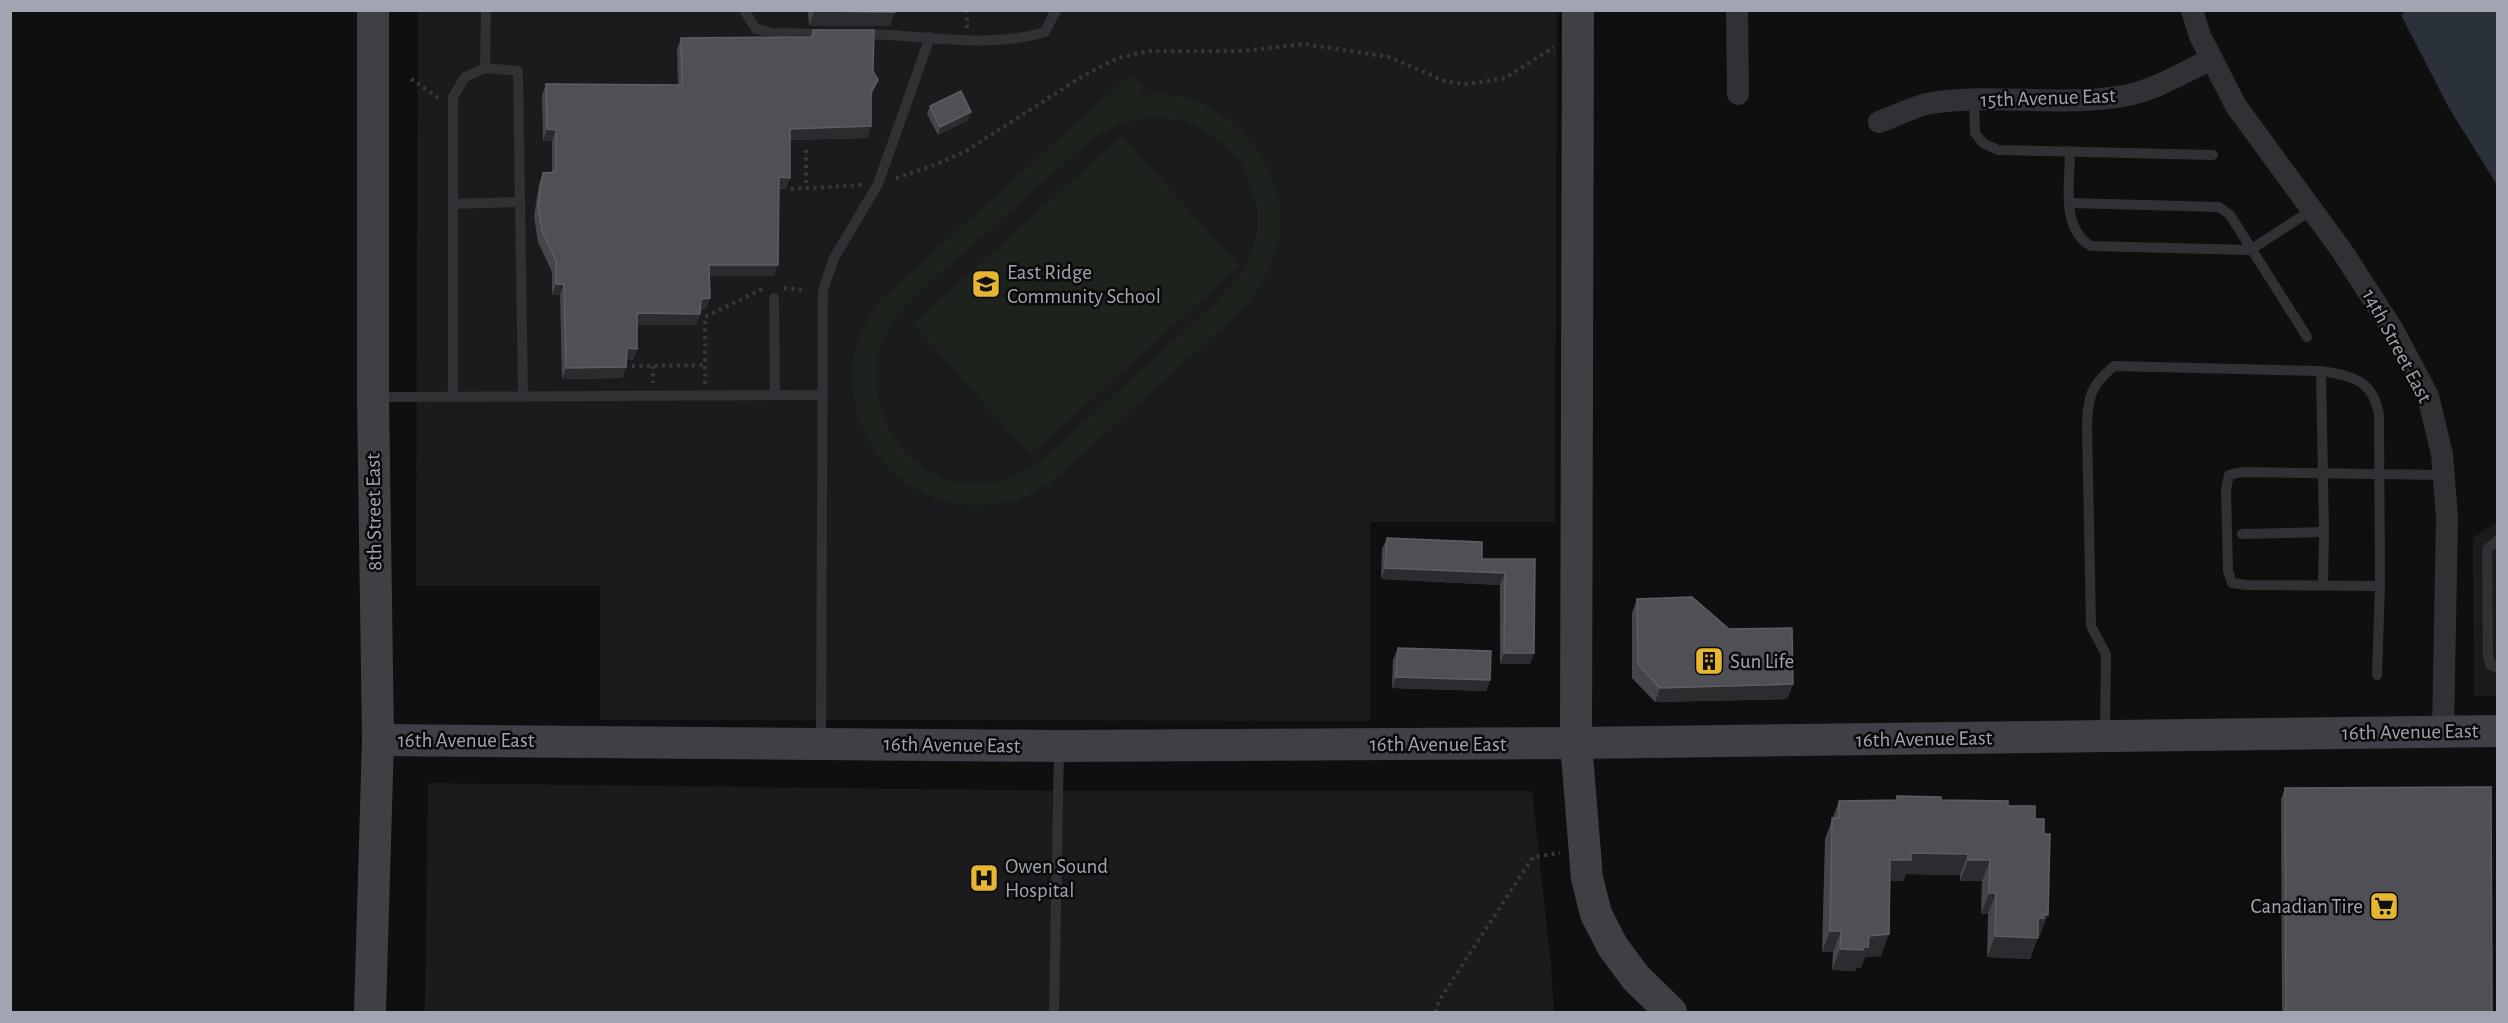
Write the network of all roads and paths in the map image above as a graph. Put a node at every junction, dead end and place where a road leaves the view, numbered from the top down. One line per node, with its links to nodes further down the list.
1 (373, 10): 39 (street, 8th Street East)
2 (486, 10): 11 (lane)
3 (744, 10): 8 (lane)
4 (1056, 10): 8 (lane)
5 (1578, 10): 56 (street)
6 (1737, 10): 13 (street)
7 (2192, 10): 10 (street, 14th Street East)
8 (930, 37): 20 (lane)
9 (1557, 45): 20 (path)
10 (2212, 59): 14 (street, 15th Avenue East); 26 (street, 14th Street East)
11 (485, 68): 15 (lane); 23 (lane)
12 (411, 79): 15 (path)
13 (1738, 94)
14 (1974, 100): 16 (street, 15th Avenue East); 18 (lane)
15 (453, 108): 25 (lane)
16 (1880, 122)
17 (806, 150): 21 (path)
18 (2070, 151): 19 (lane); 24 (lane)
19 (2212, 155)
20 (878, 184): 21 (path); 36 (lane)
21 (806, 188): 22 (path)
22 (791, 189)
23 (519, 202): 25 (lane); 40 (lane)
24 (2070, 203): 27 (lane); 27 (lane)
25 (453, 204): 37 (lane)
26 (2312, 210): 27 (lane); 43 (street, 14th Street East)
27 (2250, 250): 31 (lane)
28 (766, 287): 32 (path)
29 (804, 290): 30 (path)
30 (775, 293): 35 (lane)
31 (2307, 337)
32 (705, 365): 33 (path); 38 (path)
33 (632, 366)
34 (2321, 371): 41 (lane); 42 (lane); 53 (lane)
35 (775, 395): 36 (lane); 38 (lane)
36 (823, 395): 55 (lane)
37 (453, 396): 39 (lane); 40 (lane)
38 (705, 396): 40 (lane)
39 (373, 397): 54 (street, 8th Street East)
40 (524, 397)
41 (2322, 473): 42 (lane); 44 (lane); 47 (lane)
42 (2379, 474): 43 (lane); 48 (lane)
43 (2444, 475): 51 (street, 14th Street East)
44 (2325, 532): 45 (lane); 47 (lane)
45 (2242, 534)
46 (2498, 540): 49 (lane)
47 (2323, 585): 48 (lane)
48 (2380, 586): 50 (lane)
49 (2498, 668)
50 (2377, 675)
51 (2443, 731): 52 (street, 16th Avenue East); 53 (street, 16th Avenue East)
52 (2498, 731)
53 (2105, 736): 56 (street, 16th Avenue East)
54 (378, 740): 55 (street, 16th Avenue East); 59 (street, 8th Street East)
55 (821, 744): 57 (street, 16th Avenue East)
56 (1576, 744): 57 (street, 16th Avenue East); 58 (street)
57 (1059, 746): 60 (lane)
58 (1585, 849): 61 (path); 62 (street)
59 (370, 1012)
60 (1054, 1012)
61 (1435, 1012)
62 (1671, 1012)

